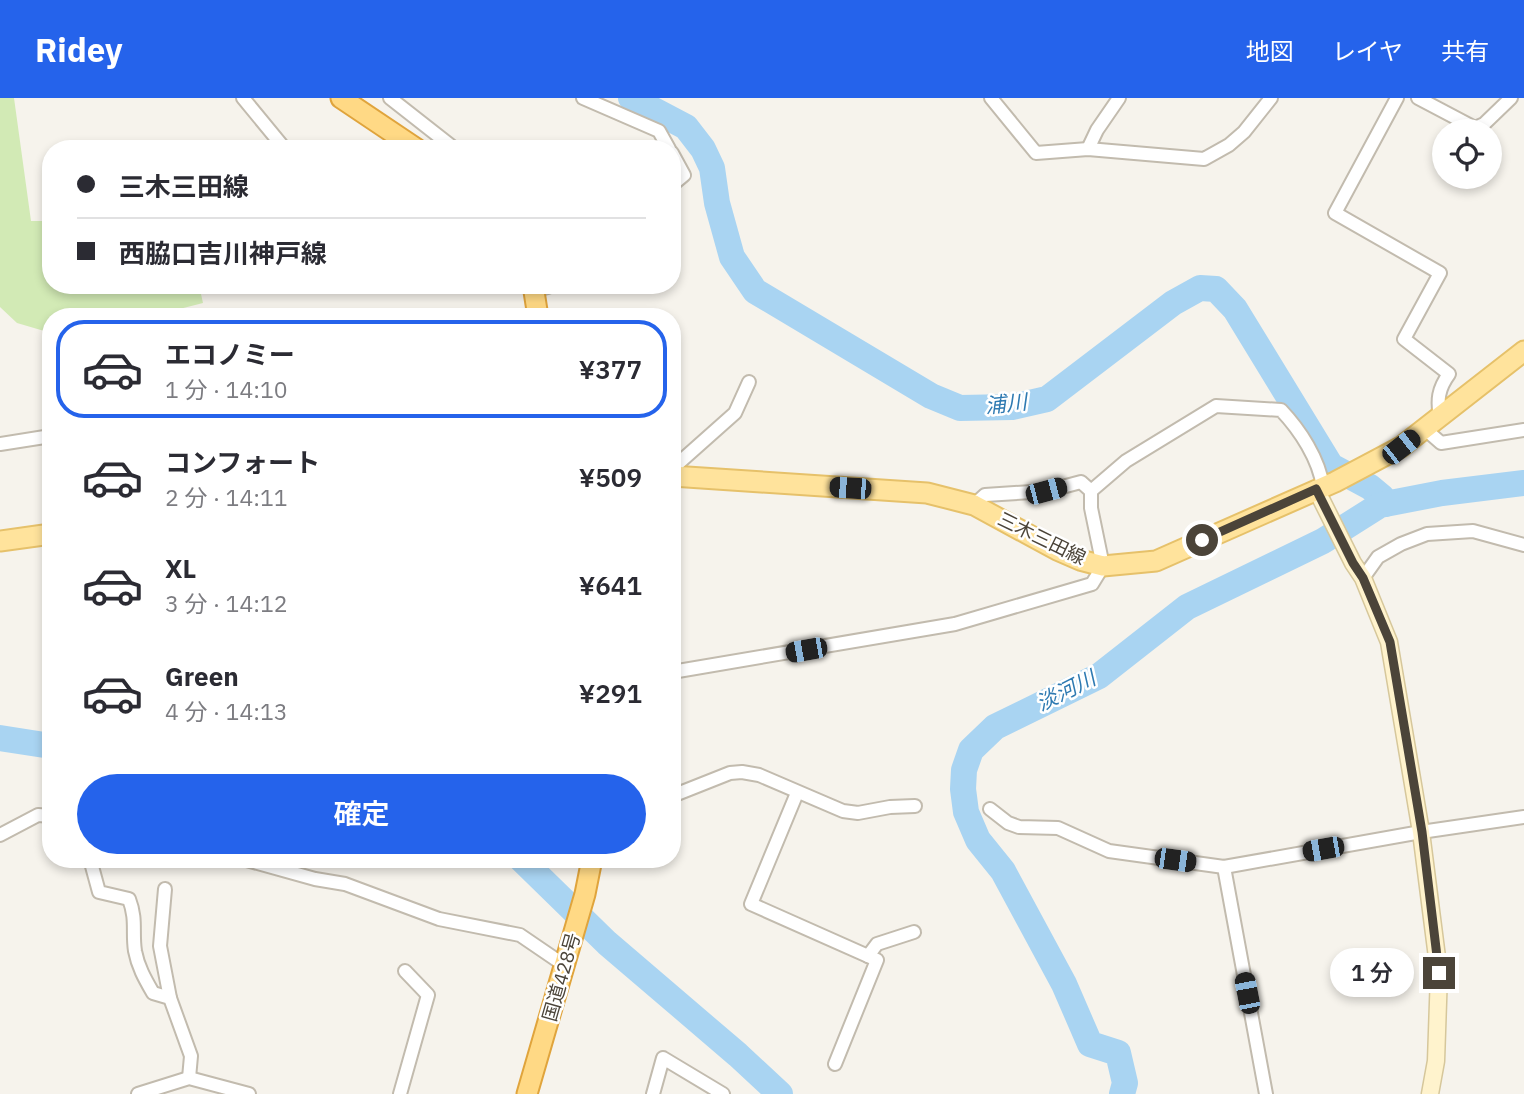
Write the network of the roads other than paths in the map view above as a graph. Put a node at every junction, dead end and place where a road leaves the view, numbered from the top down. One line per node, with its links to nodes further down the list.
1 (243, 98): 11 (street)
2 (341, 98): 12 (highway)
3 (390, 98): 13 (street)
4 (583, 98): 14 (street)
5 (991, 98): 15 (street)
6 (1119, 98): 15 (street)
7 (1272, 98): 15 (street)
8 (1397, 98): 18 (street)
9 (1418, 98): 10 (street)
10 (1511, 98)
11 (278, 140)
12 (404, 140)
13 (444, 140)
14 (664, 140)
15 (1088, 149)
16 (1524, 351): 18 (main road, 三木三田線)
17 (749, 382): 22 (street)
18 (1433, 424): 19 (street); 24 (main road, 三木三田線)
19 (1524, 430)
20 (42, 437): 21 (street)
21 (0, 444)
22 (681, 461)
23 (681, 477): 26 (main road, 三木三田線)
24 (1324, 490): 25 (street); 30 (main road, 三木三田線); 31 (main road)
25 (1091, 491): 26 (street); 30 (street)
26 (974, 505): 30 (main road, 三木三田線)
27 (42, 535): 28 (main road)
28 (0, 541)
29 (1524, 545): 31 (street)
30 (1103, 566): 32 (street)
31 (1363, 578): 39 (main road)
32 (681, 670)
33 (681, 792): 34 (street)
34 (797, 793): 35 (street); 47 (street)
35 (915, 806)
36 (990, 809): 41 (street)
37 (42, 815): 40 (street)
38 (1524, 817): 39 (street)
39 (1422, 832): 41 (street); 60 (main road)
40 (0, 835)
41 (1224, 866): 59 (street)
42 (92, 868): 50 (street)
43 (275, 868): 48 (street)
44 (590, 868): 48 (highway, 国道428号)
45 (165, 889): 50 (street)
46 (914, 932): 47 (street)
47 (868, 956): 51 (street)
48 (565, 962): 56 (highway, 国道428号)
49 (405, 971): 55 (street)
50 (170, 998): 52 (street)
51 (835, 1064)
52 (189, 1078): 53 (street); 54 (street)
53 (138, 1094)
54 (249, 1094)
55 (401, 1094)
56 (527, 1094)
57 (653, 1094): 58 (street)
58 (723, 1094)
59 (1266, 1094)
60 (1430, 1094)

